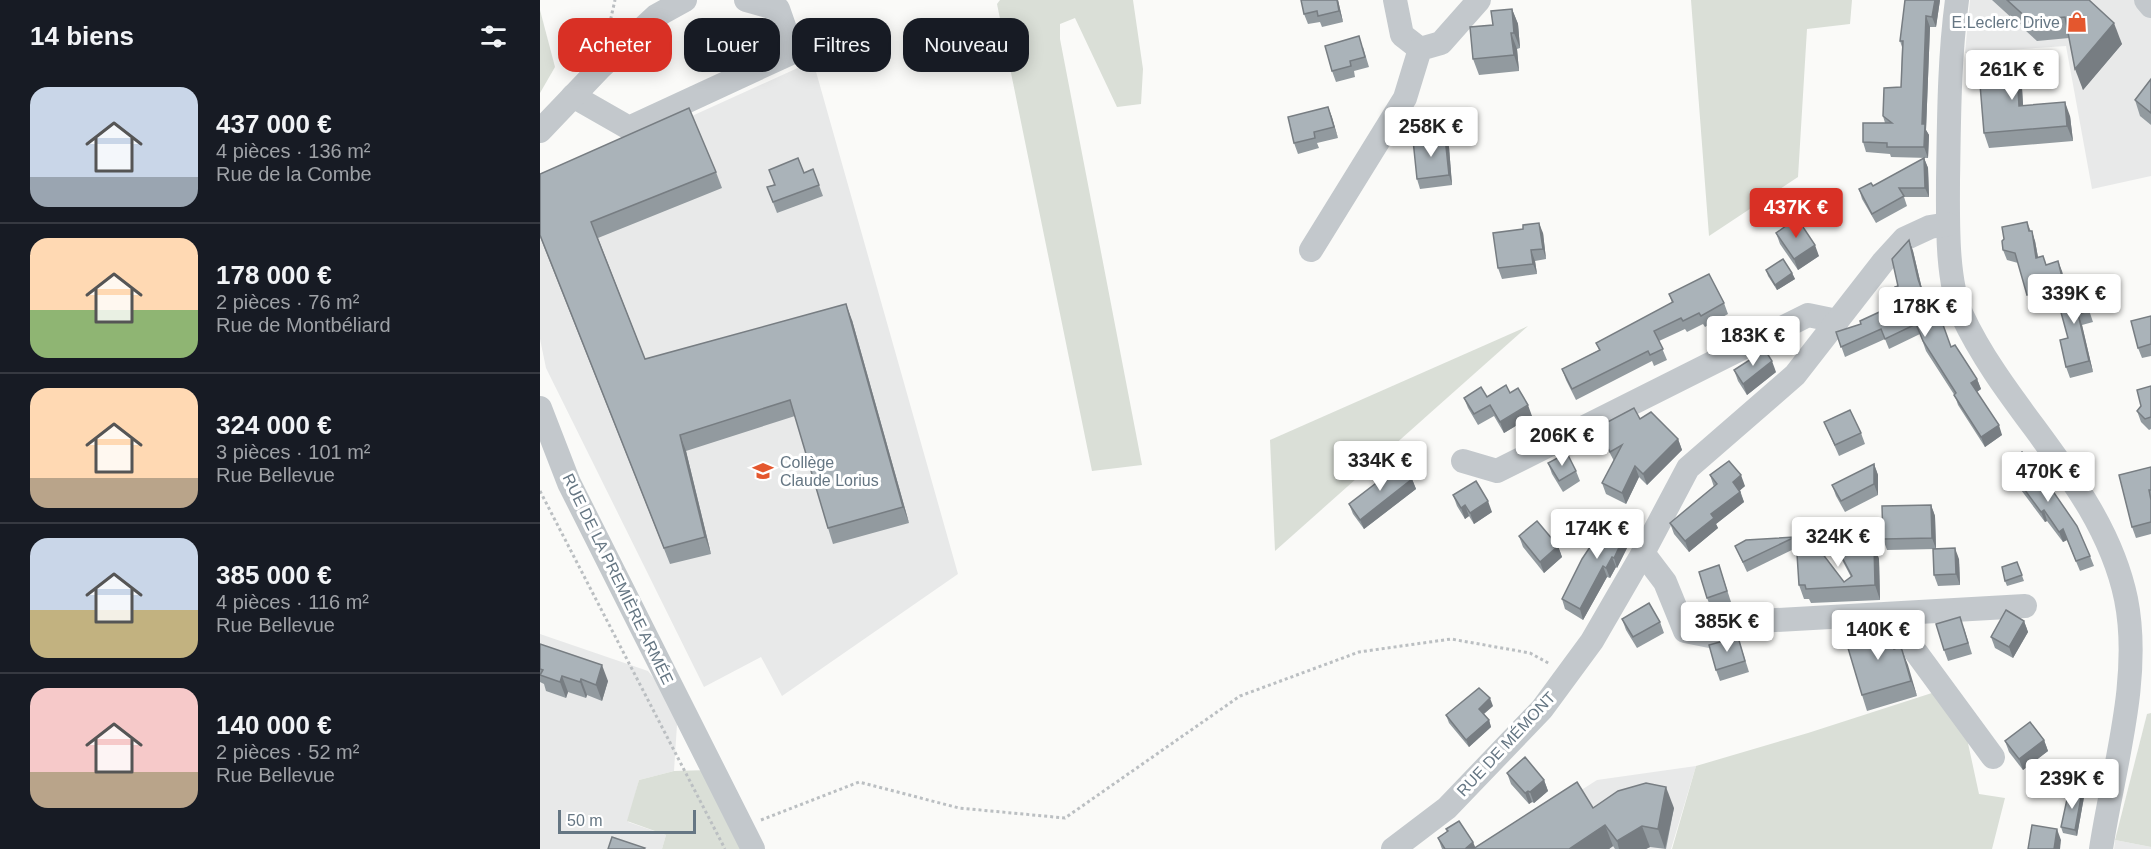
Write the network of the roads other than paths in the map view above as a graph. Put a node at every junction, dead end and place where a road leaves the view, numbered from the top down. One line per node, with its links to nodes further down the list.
1 (685, 0): 9 (street)
2 (746, 0): 9 (street)
3 (1395, 0): 8 (street)
4 (1479, 0): 8 (street)
5 (1957, 0): 11 (street)
6 (2146, 0): 7 (street)
7 (2151, 6)
8 (1420, 49): 12 (street)
9 (573, 96): 10 (street)
10 (540, 131)
11 (1948, 224): 13 (street, RUE DE MÉMONT); 22 (street)
12 (1311, 250)
13 (1837, 321): 15 (street); 16 (street, RUE DE MÉMONT)
14 (540, 408): 20 (street, RUE DE LA PREMIÈRE ARMÉE)
15 (1463, 461)
16 (1643, 553): 18 (street); 21 (street, RUE DE MÉMONT)
17 (2025, 606): 18 (street)
18 (1888, 614): 19 (street)
19 (1993, 757)
20 (753, 849)
21 (1394, 849)
22 (2101, 849)

